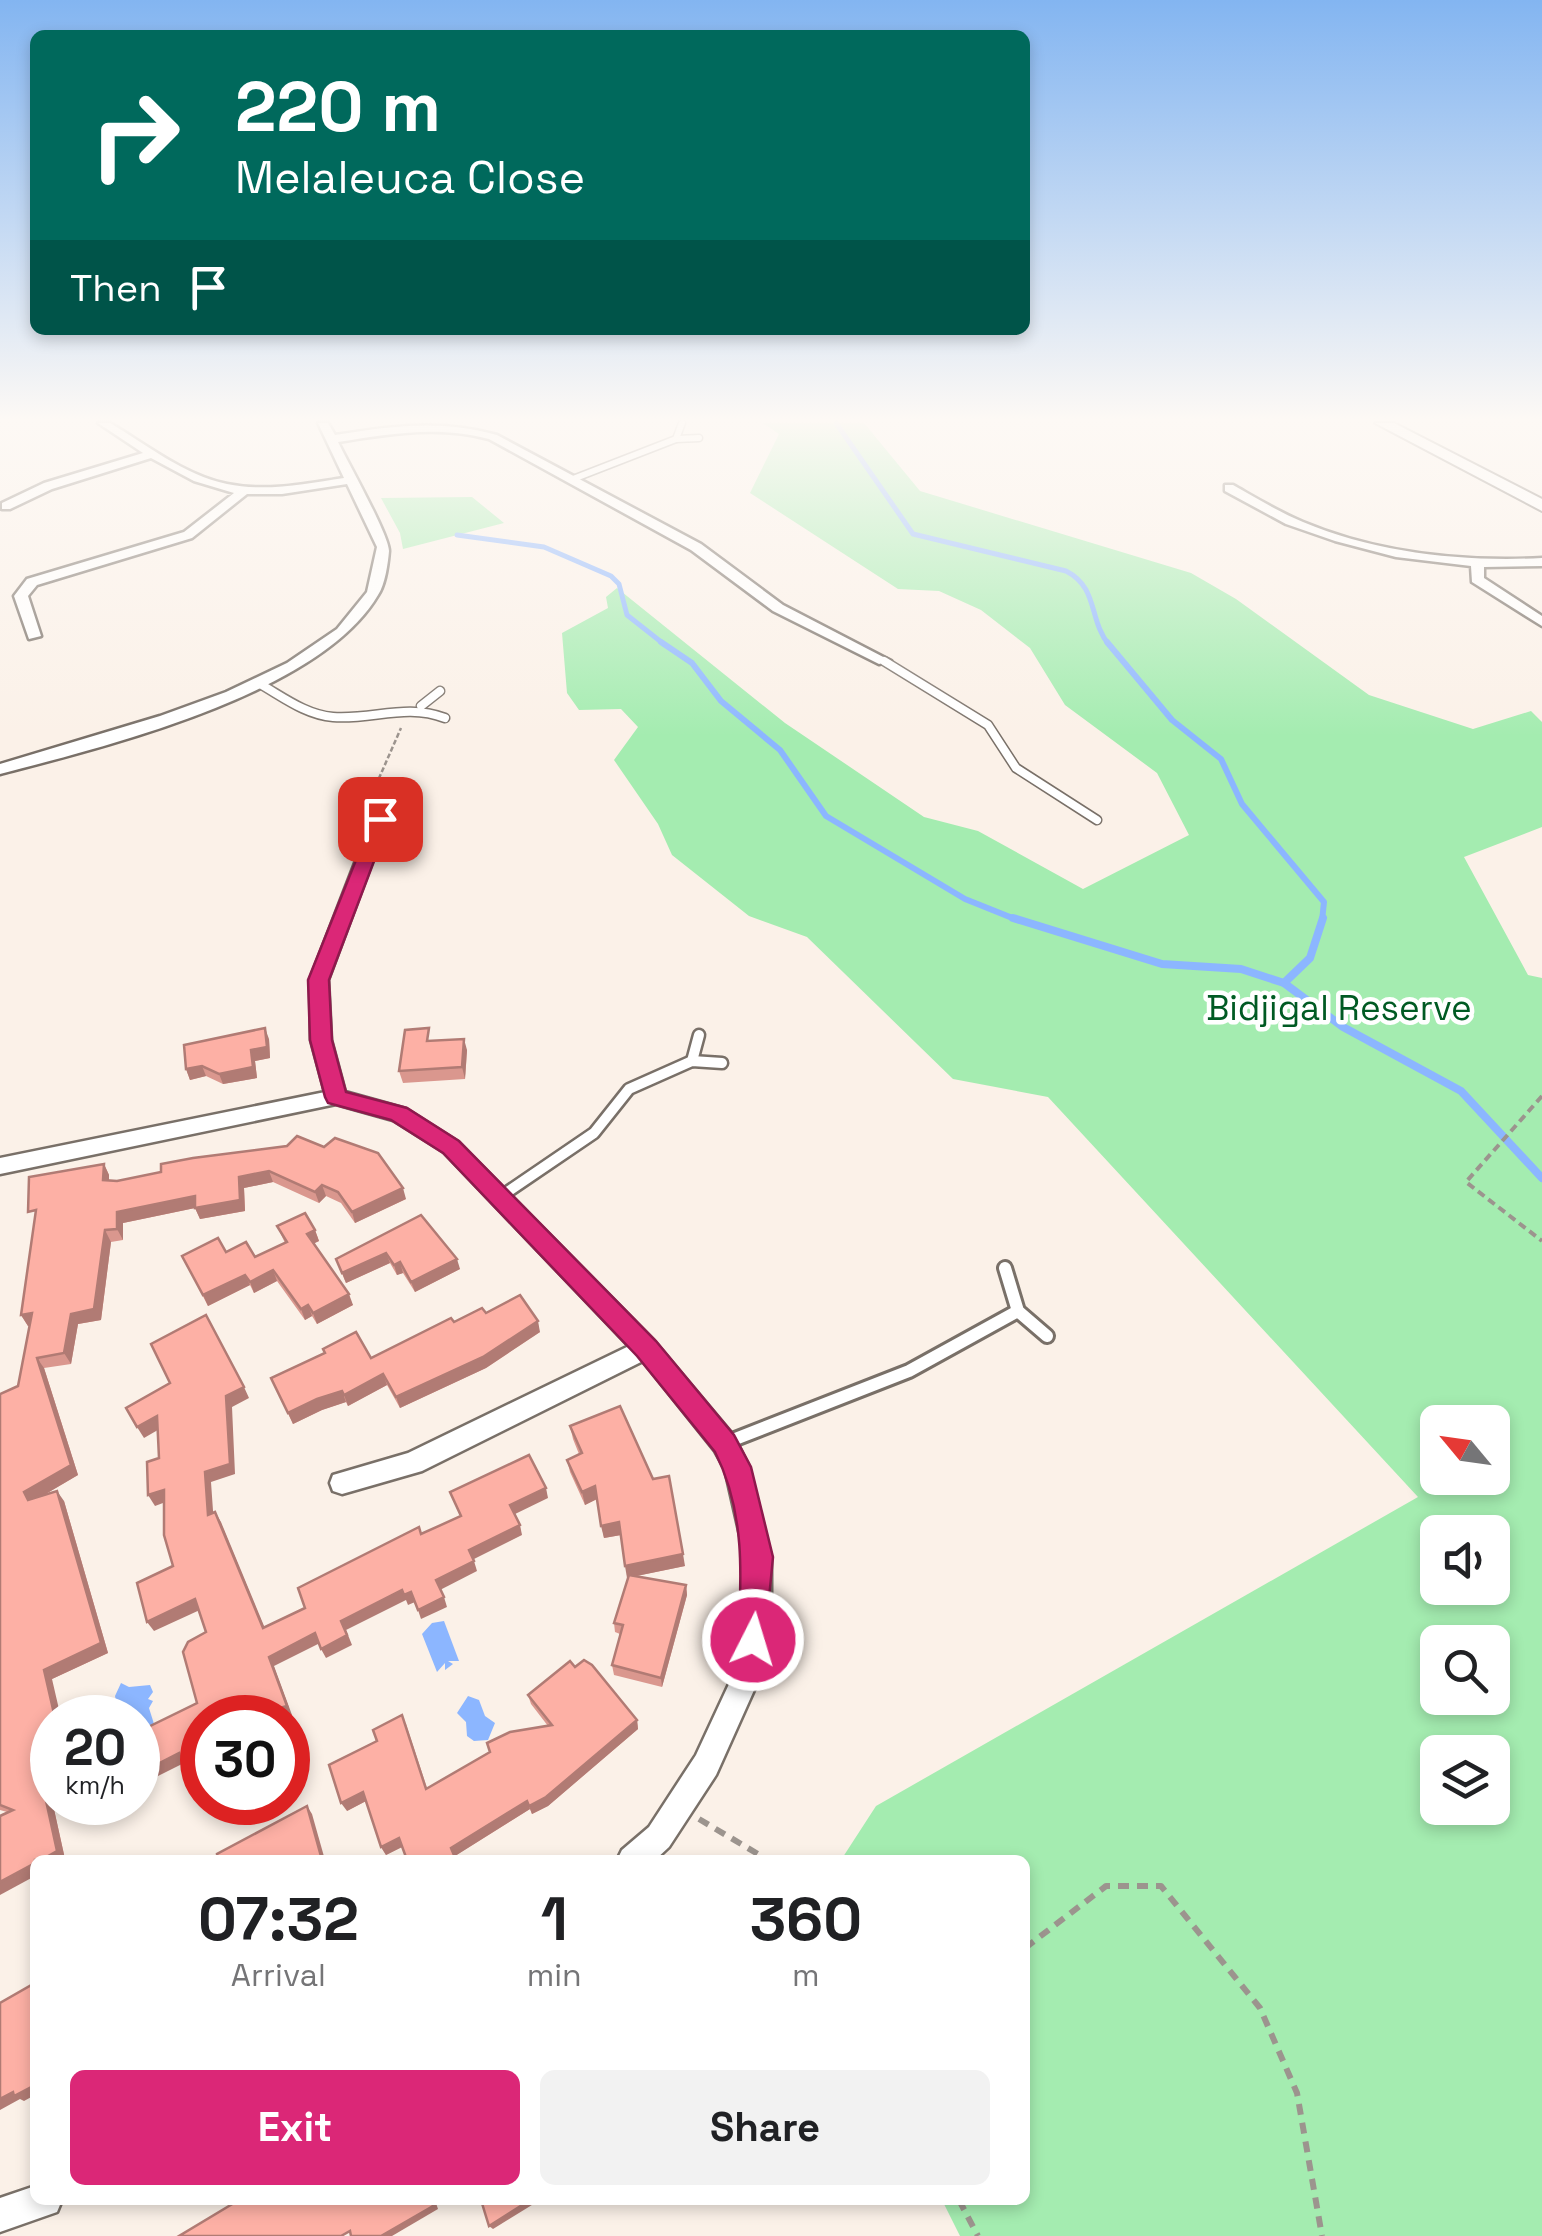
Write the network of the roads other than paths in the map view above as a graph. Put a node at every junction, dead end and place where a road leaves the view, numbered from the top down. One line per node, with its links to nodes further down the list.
1 (198, 527): 8 (street)
2 (374, 527): 10 (street)
3 (662, 527): 9 (street)
4 (1306, 527): 6 (street)
5 (1542, 562): 6 (street)
6 (1478, 563): 7 (street)
7 (1542, 622)
8 (34, 636)
9 (884, 662): 16 (lane)
10 (260, 684): 12 (lane); 14 (street)
11 (440, 691): 12 (lane)
12 (421, 706): 13 (lane)
13 (445, 718)
14 (0, 768)
15 (380, 819): 20 (street)
16 (1097, 820)
17 (698, 1036): 18 (lane)
18 (692, 1062): 19 (lane); 22 (lane)
19 (722, 1063)
20 (336, 1097): 21 (street); 22 (street)
21 (0, 1166)
22 (500, 1197): 26 (street)
23 (1005, 1268): 24 (lane)
24 (1018, 1312): 25 (lane); 27 (lane)
25 (1047, 1336)
26 (646, 1348): 27 (street); 28 (street)
27 (724, 1443): 29 (street)
28 (342, 1483)
29 (638, 1855)
30 (30, 2205): 31 (street)
31 (0, 2216)

